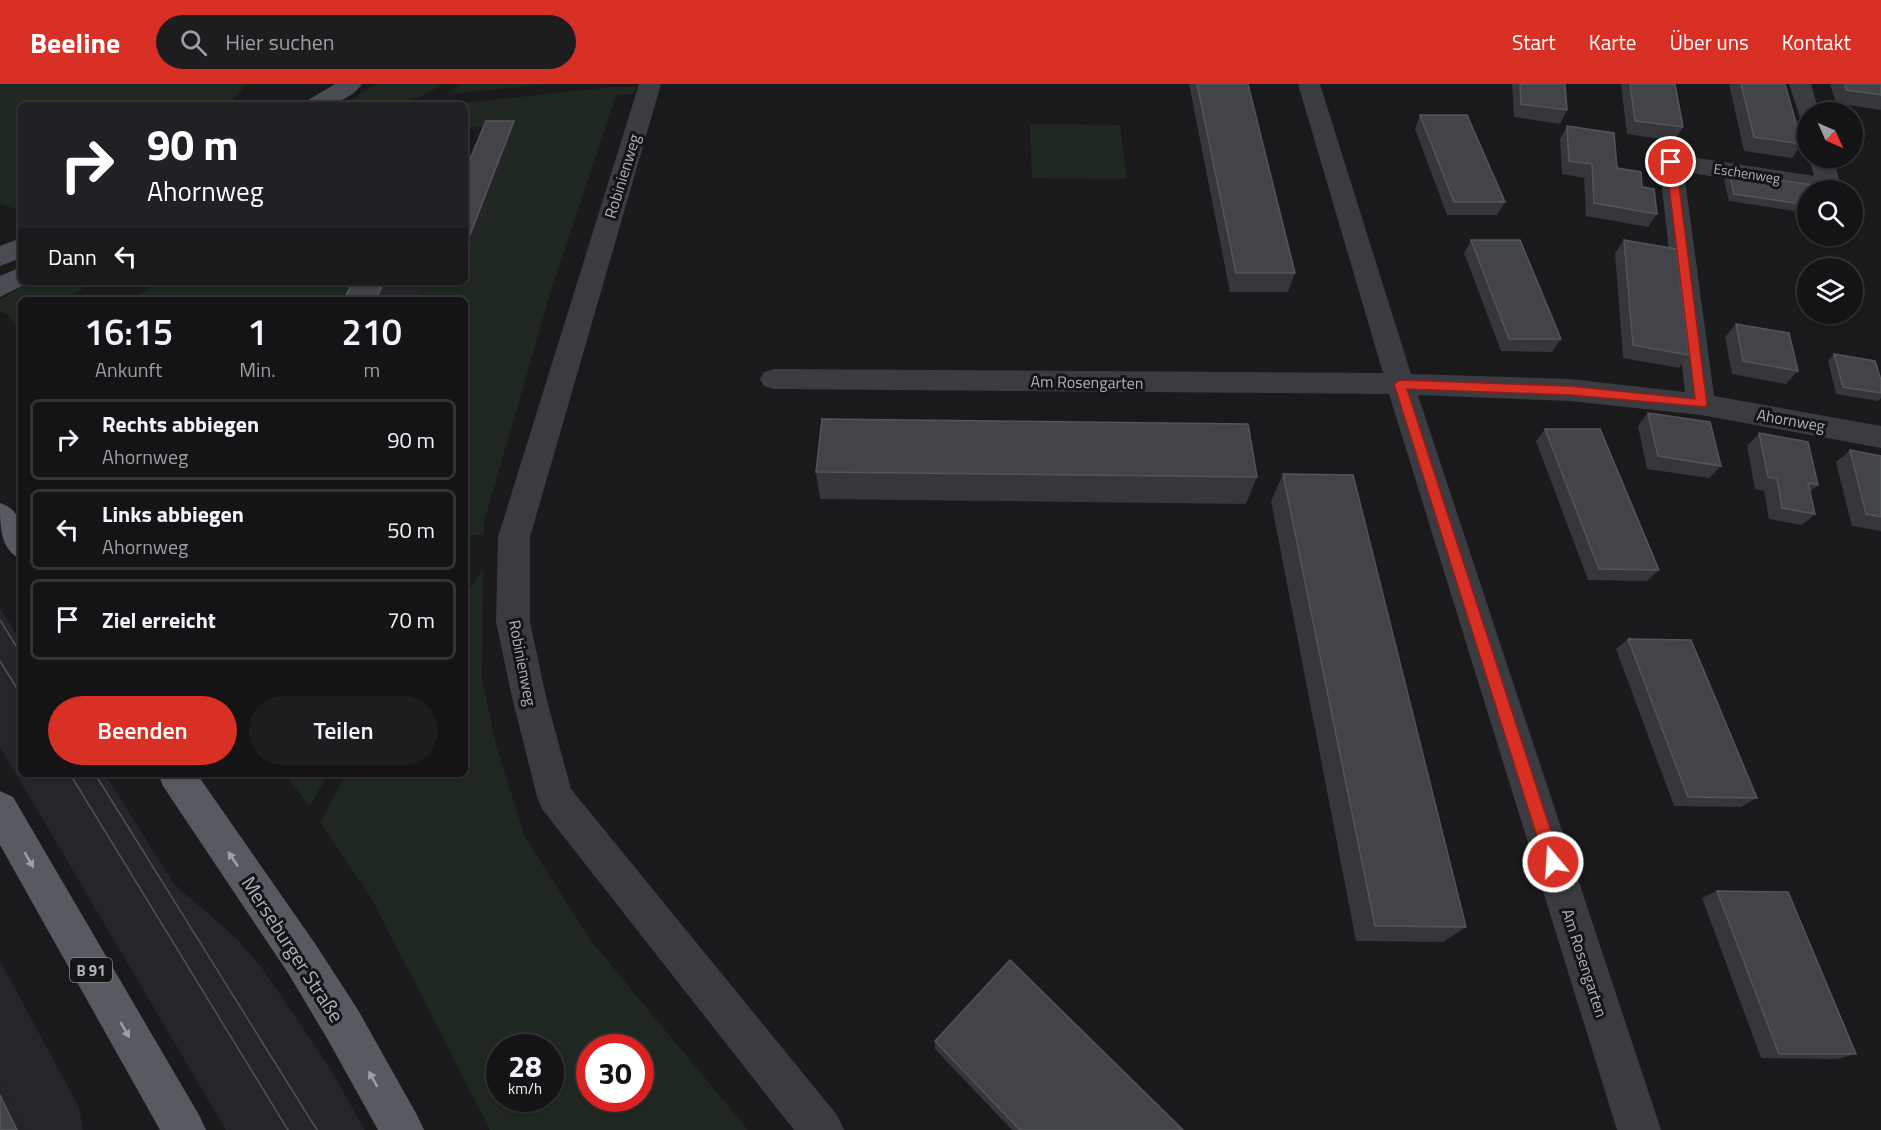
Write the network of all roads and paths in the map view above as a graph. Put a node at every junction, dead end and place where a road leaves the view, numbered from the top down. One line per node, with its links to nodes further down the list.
1 (351, 84): 5 (street)
2 (650, 84): 20 (street, Robinienweg)
3 (1308, 84): 11 (street, Am Rosengarten)
4 (1800, 84): 6 (street)
5 (321, 102)
6 (1805, 102)
7 (1824, 168): 12 (street, Eschenweg)
8 (18, 278): 9 (street)
9 (0, 288)
10 (774, 379): 11 (street, Am Rosengarten)
11 (1400, 384): 12 (street, Ahornweg); 21 (street, Am Rosengarten)
12 (1701, 404): 13 (street, Ahornweg)
13 (1881, 437)
14 (0, 515): 15 (main road)
15 (18, 542)
16 (178, 777): 19 (main road, Merseburger Straße, one-way to 16)
17 (0, 809): 18 (main road, B 91, one-way to 18)
18 (184, 1130)
19 (402, 1130)
20 (822, 1130)
21 (1639, 1130)

